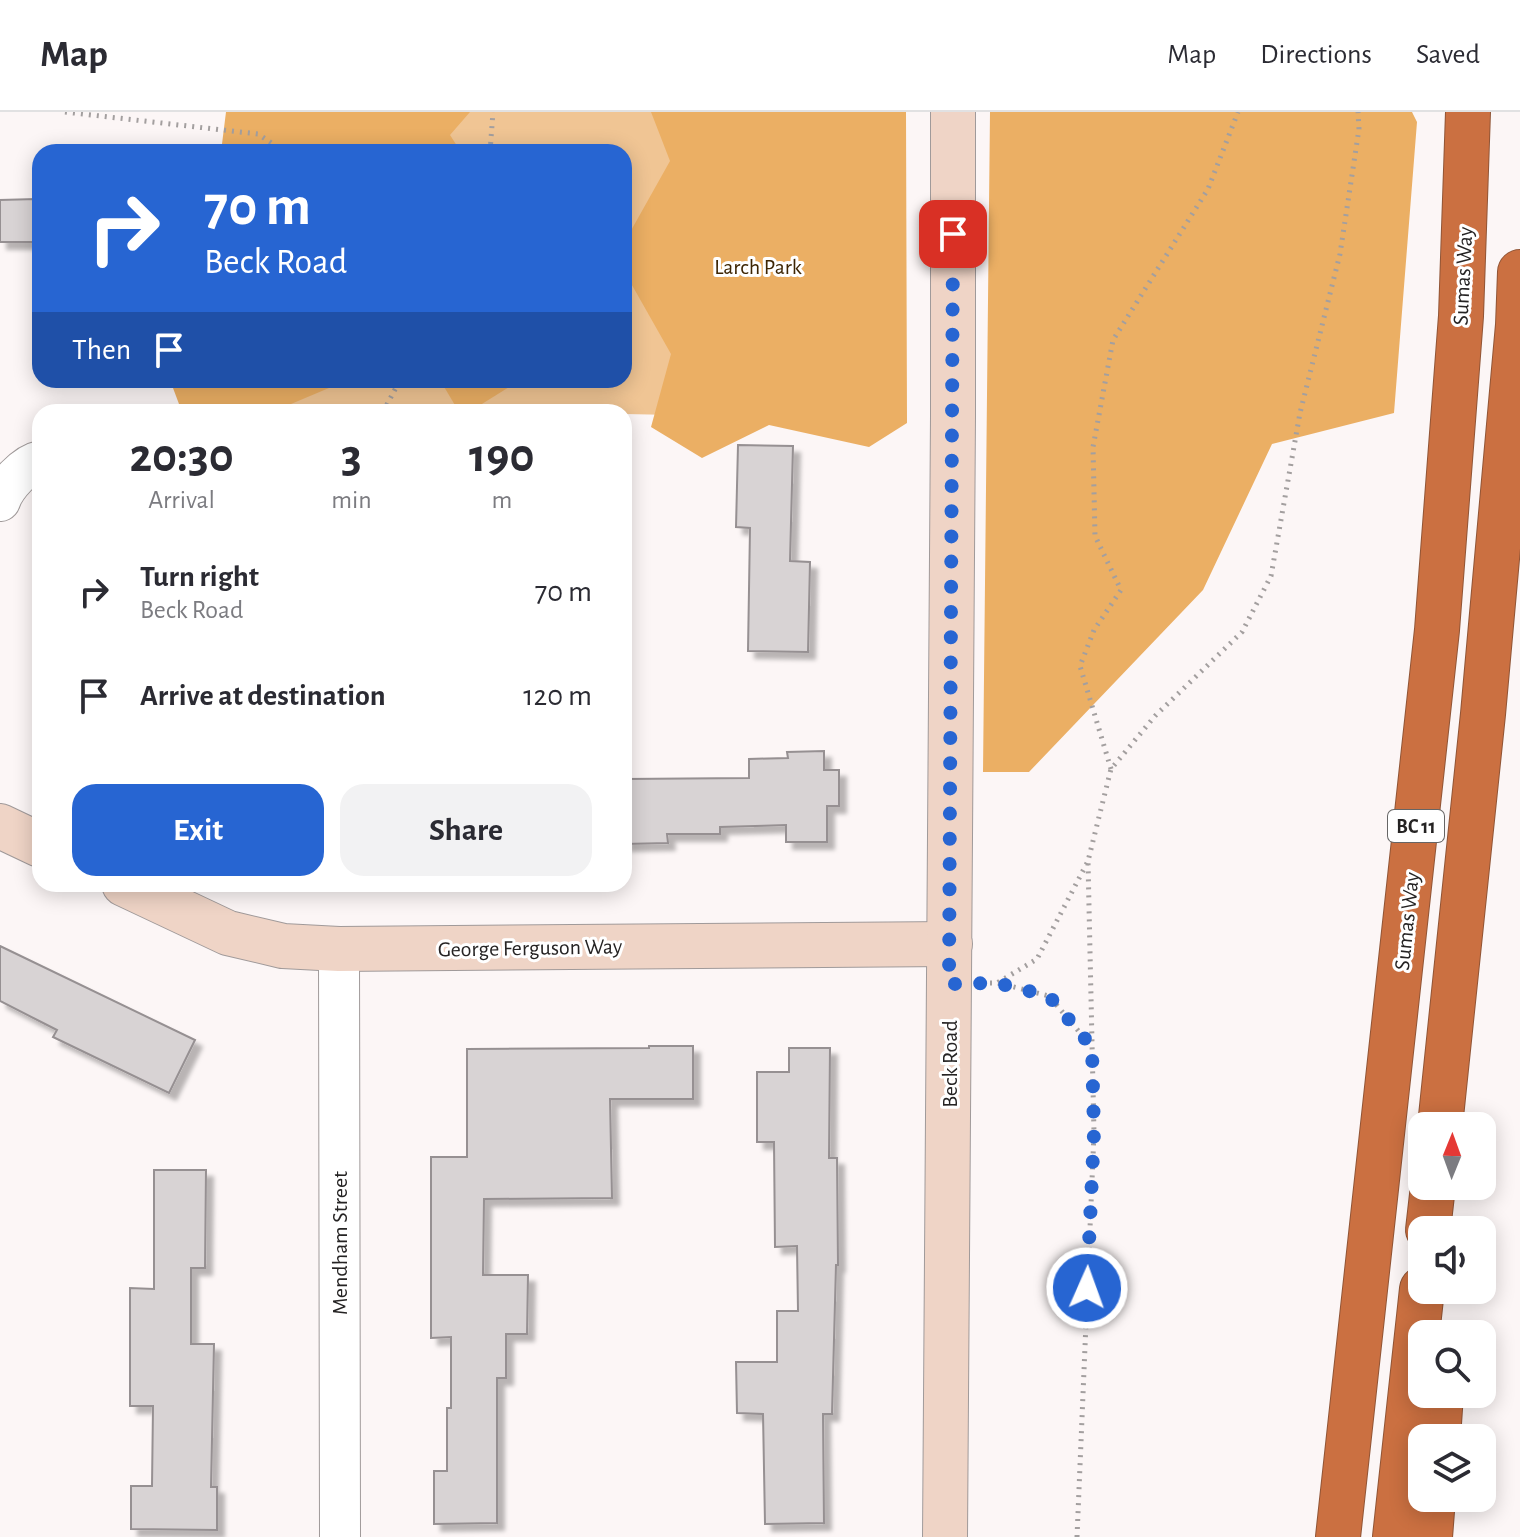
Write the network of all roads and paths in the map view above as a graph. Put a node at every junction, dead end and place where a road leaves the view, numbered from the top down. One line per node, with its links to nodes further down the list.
1 (65, 112): 7 (path)
2 (493, 112): 8 (path)
3 (953, 112): 19 (street, Beck Road)
4 (1238, 112): 12 (path)
5 (1358, 112): 12 (path)
6 (1468, 112): 29 (highway, Sumas Way / BC 11)
7 (273, 144)
8 (491, 144)
9 (1520, 272): 17 (highway, BC 11)
10 (32, 463): 11 (street)
11 (0, 501)
12 (1111, 769): 15 (path)
13 (0, 826): 14 (street)
14 (32, 841)
15 (1088, 861): 20 (path); 21 (path)
16 (141, 892): 18 (street, George Ferguson Way)
17 (1460, 942): 22 (highway, BC 11); 23 (highway)
18 (339, 949): 19 (street, George Ferguson Way); 26 (street, Mendham Street)
19 (950, 964): 20 (path); 27 (street, Beck Road)
20 (997, 983): 21 (path)
21 (1092, 1047): 28 (path)
22 (1442, 1112)
23 (1454, 1112)
24 (1420, 1304): 30 (highway)
25 (1432, 1512): 31 (highway)
26 (340, 1537)
27 (945, 1537)
28 (1077, 1537)
29 (1338, 1537)
30 (1395, 1537)
31 (1430, 1537)

